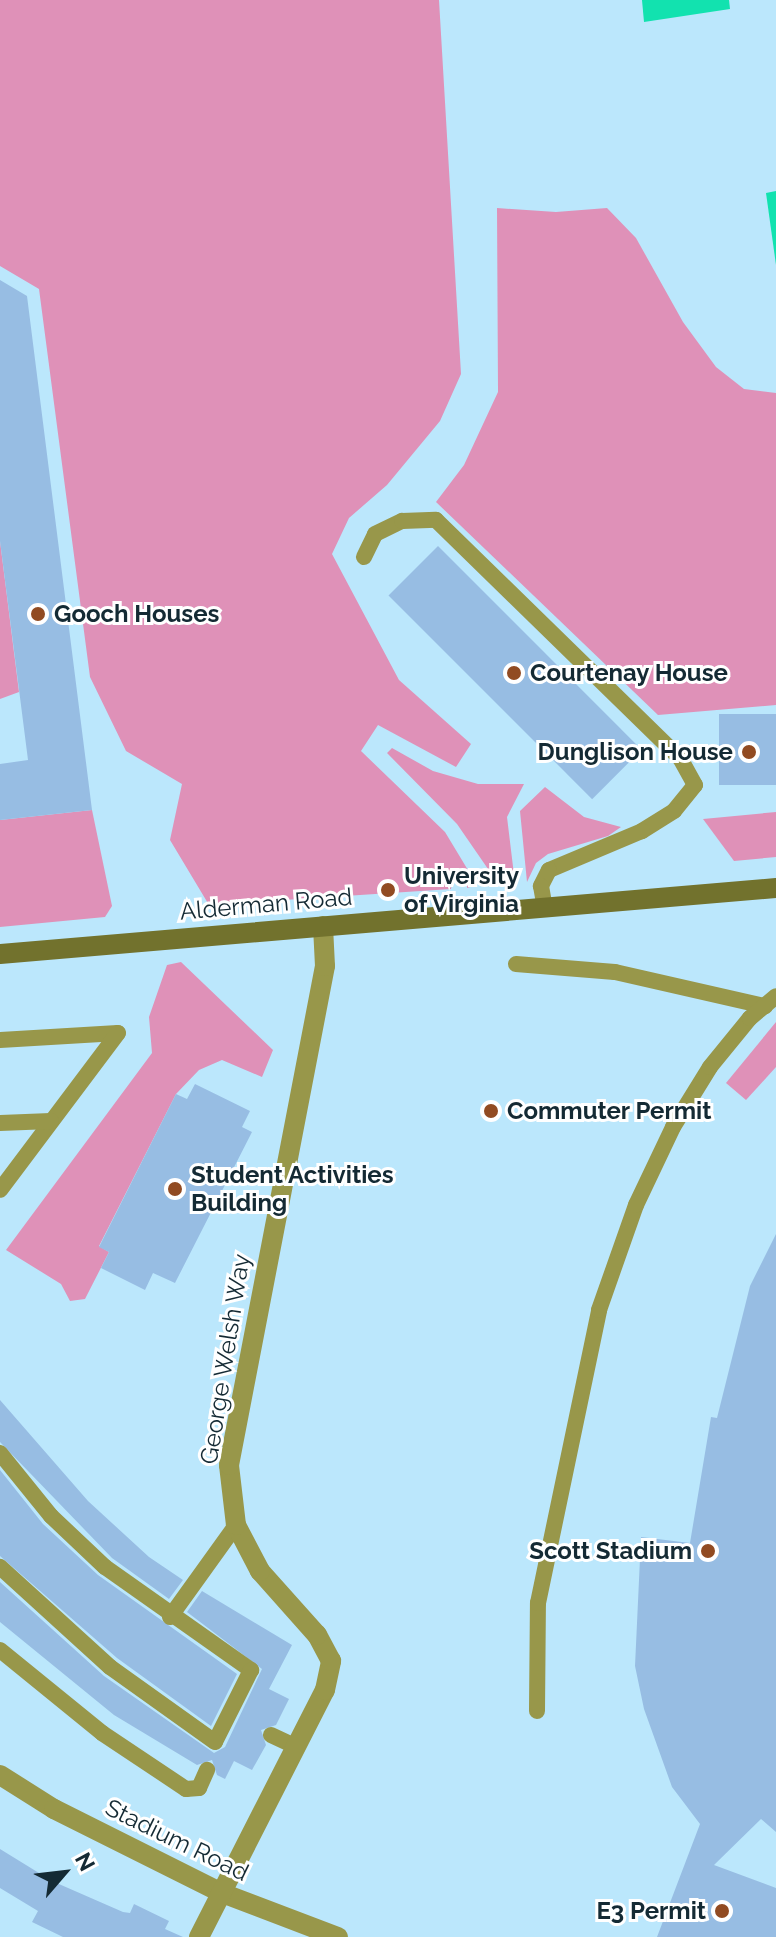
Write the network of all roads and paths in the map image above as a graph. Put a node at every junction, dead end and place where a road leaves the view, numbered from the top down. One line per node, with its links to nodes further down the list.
1 (364, 557): 3 (lane)
2 (776, 888): 3 (main road, Alderman Road)
3 (545, 908): 4 (main road, Alderman Road)
4 (323, 926): 5 (main road, Alderman Road); 13 (street, George Welsh Way)
5 (0, 954)
6 (516, 964): 7 (lane)
7 (770, 1001): 17 (lane)
8 (0, 1040): 9 (lane)
9 (51, 1121): 10 (lane); 11 (lane)
10 (0, 1123)
11 (0, 1190)
12 (0, 1453): 15 (lane)
13 (236, 1525): 15 (lane); 19 (street, George Welsh Way)
14 (0, 1567): 15 (lane)
15 (170, 1617)
16 (0, 1650): 20 (lane)
17 (537, 1711)
18 (271, 1735): 19 (lane)
19 (297, 1747): 22 (street, George Welsh Way)
20 (207, 1770)
21 (0, 1775): 22 (street, Stadium Road)
22 (222, 1893): 23 (street, George Welsh Way); 24 (street, Stadium Road)
23 (199, 1937)
24 (338, 1937)

